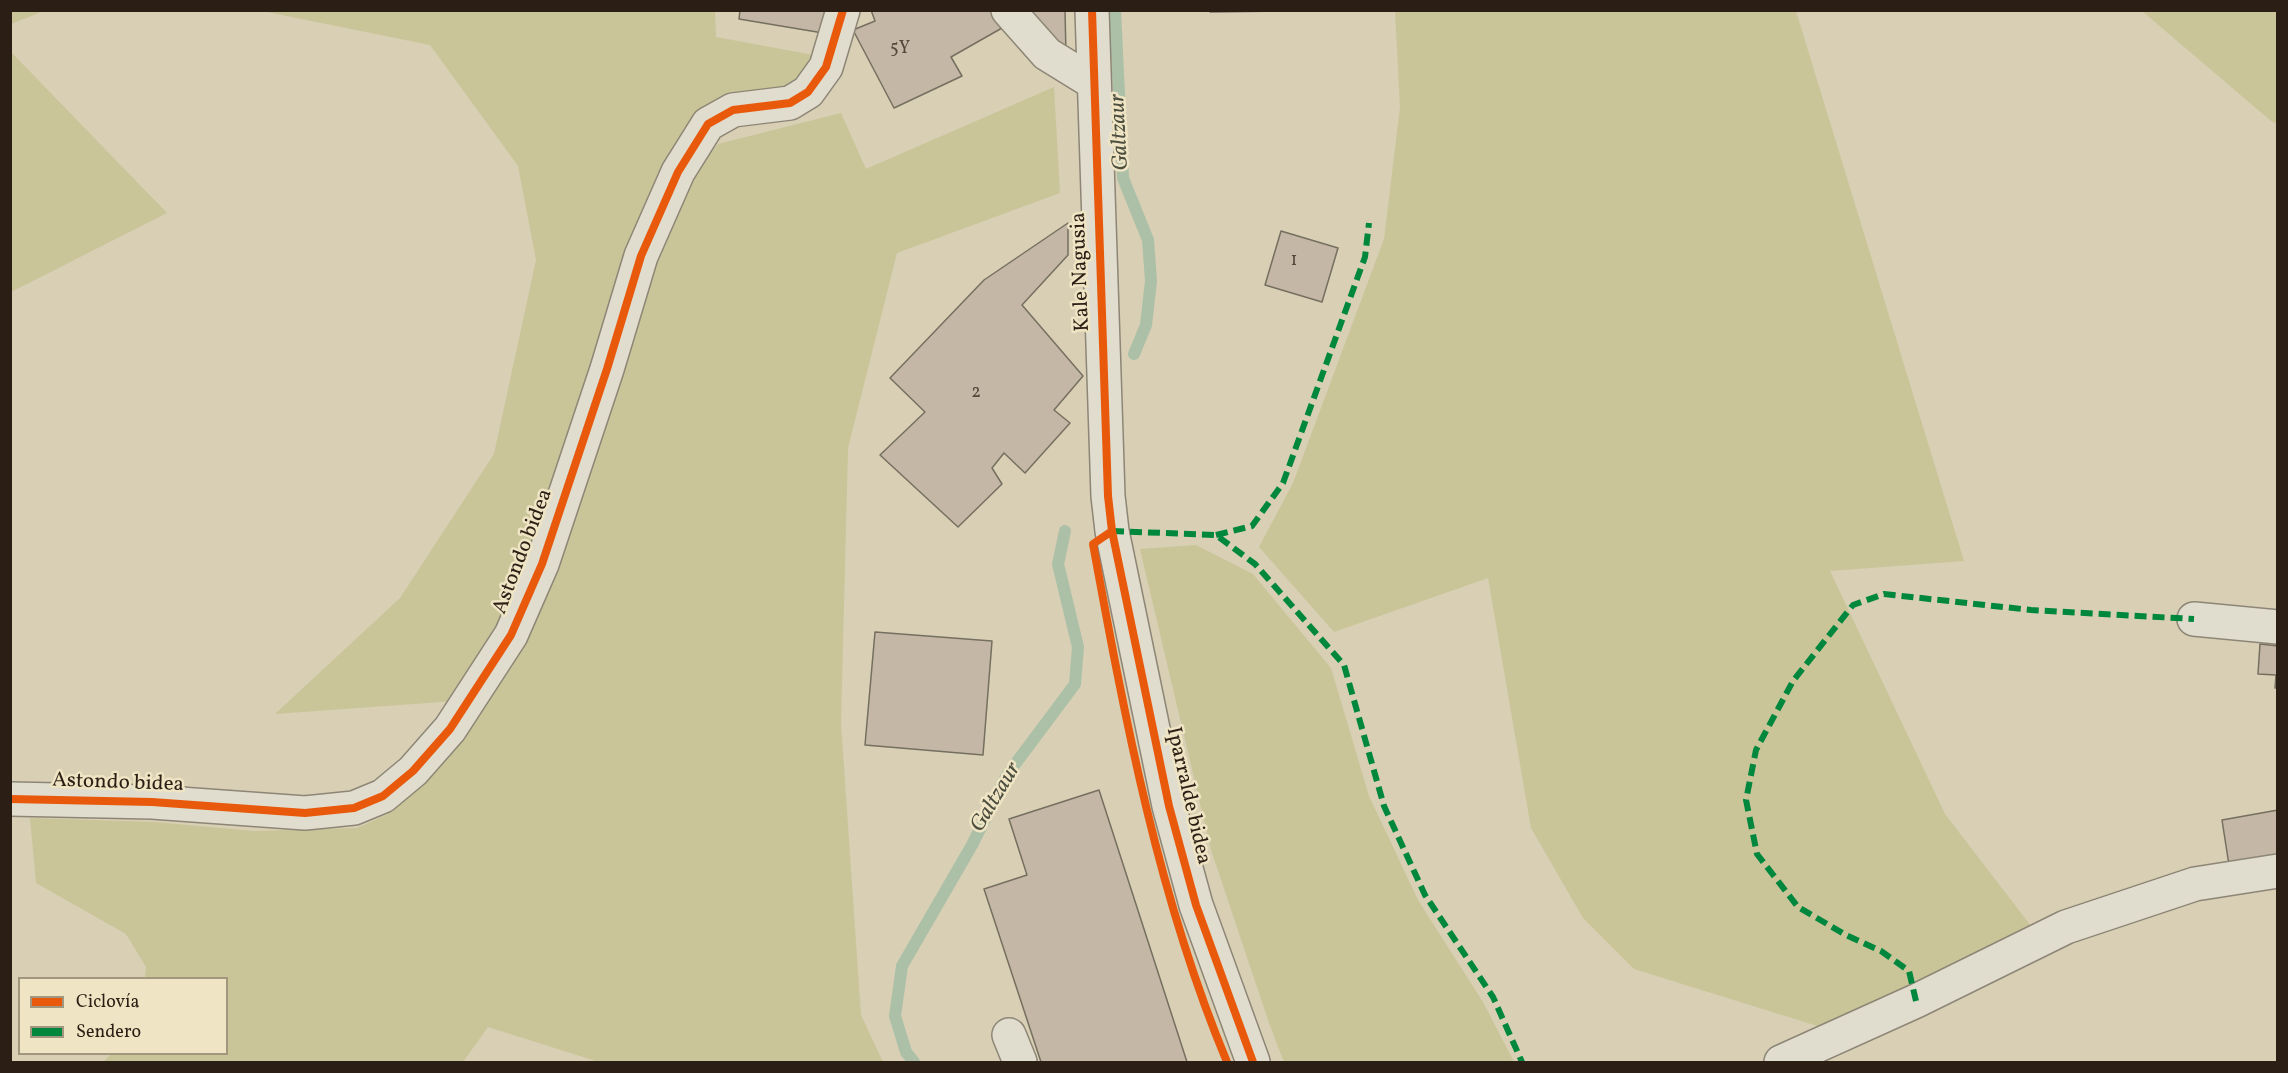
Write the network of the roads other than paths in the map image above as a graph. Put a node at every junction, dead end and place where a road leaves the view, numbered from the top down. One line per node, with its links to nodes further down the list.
1 (843, 10): 8 (street, Astondo bidea)
2 (1008, 10): 4 (street)
3 (1092, 10): 4 (street, Kale Nagusia)
4 (1094, 83): 5 (street, Kale Nagusia)
5 (1112, 531): 10 (street, Iparralde bidea)
6 (2194, 619): 7 (street)
7 (2277, 627)
8 (10, 799)
9 (2277, 871): 11 (street)
10 (1253, 1062)
11 (1781, 1062)

